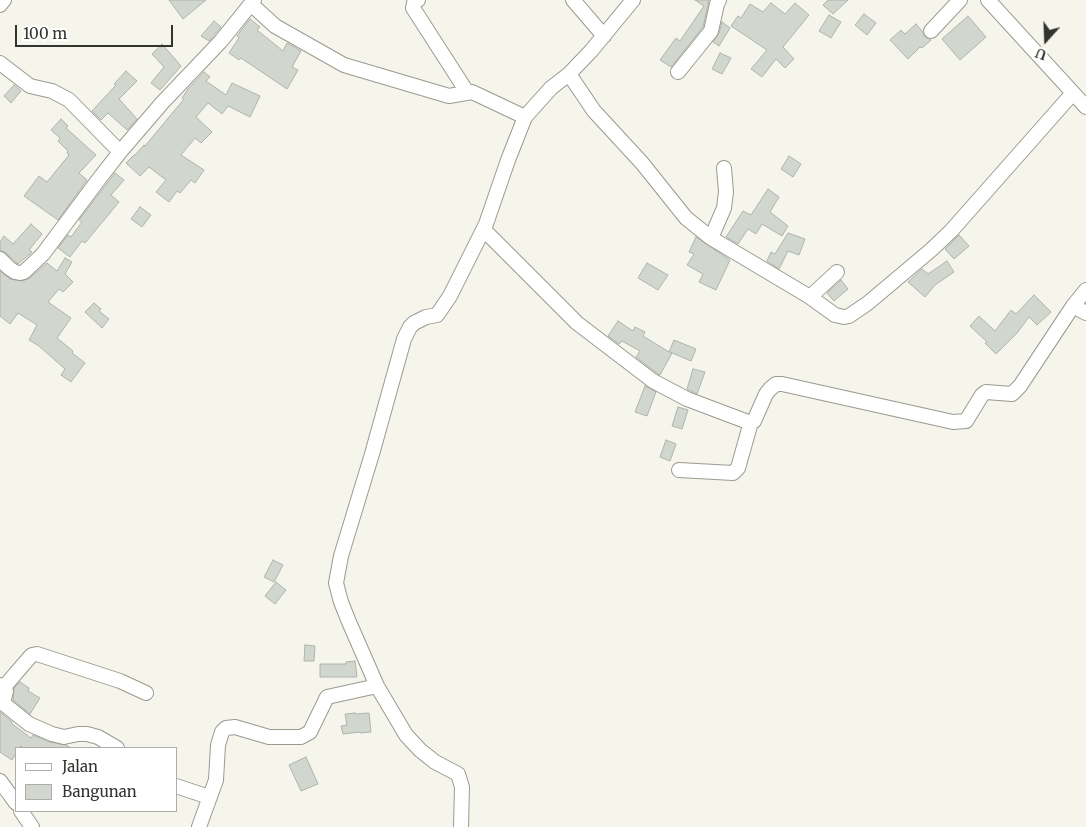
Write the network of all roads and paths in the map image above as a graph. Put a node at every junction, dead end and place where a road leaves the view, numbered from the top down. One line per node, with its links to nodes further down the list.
1 (4, 0): 9 (street)
2 (418, 0): 15 (street)
3 (573, 0): 11 (street)
4 (633, 0): 11 (street)
5 (719, 0): 13 (street)
6 (960, 0): 10 (street)
7 (988, 0): 16 (street)
8 (252, 2): 15 (street); 19 (street)
9 (0, 5)
10 (931, 31)
11 (604, 36): 14 (street)
12 (0, 63): 19 (street)
13 (678, 72)
14 (569, 74): 18 (street); 22 (street)
15 (467, 92): 18 (street)
16 (1073, 93): 17 (street); 26 (street)
17 (1086, 107)
18 (525, 117): 21 (street)
19 (120, 152): 23 (street)
20 (724, 168): 22 (street)
21 (484, 230): 29 (street); 32 (street)
22 (710, 238): 26 (street)
23 (0, 259)
24 (837, 272): 26 (street)
25 (1086, 290): 27 (street)
26 (810, 298)
27 (1073, 306): 28 (street); 29 (street)
28 (1086, 313)
29 (751, 422): 30 (street)
30 (679, 470)
31 (2, 686): 33 (street); 34 (street)
32 (377, 686): 37 (street); 42 (street)
33 (146, 693)
34 (115, 747)
35 (0, 781): 38 (street)
36 (178, 787): 37 (street)
37 (210, 797): 41 (street)
38 (15, 802)
39 (22, 812): 40 (street)
40 (32, 827)
41 (199, 827)
42 (461, 827)

